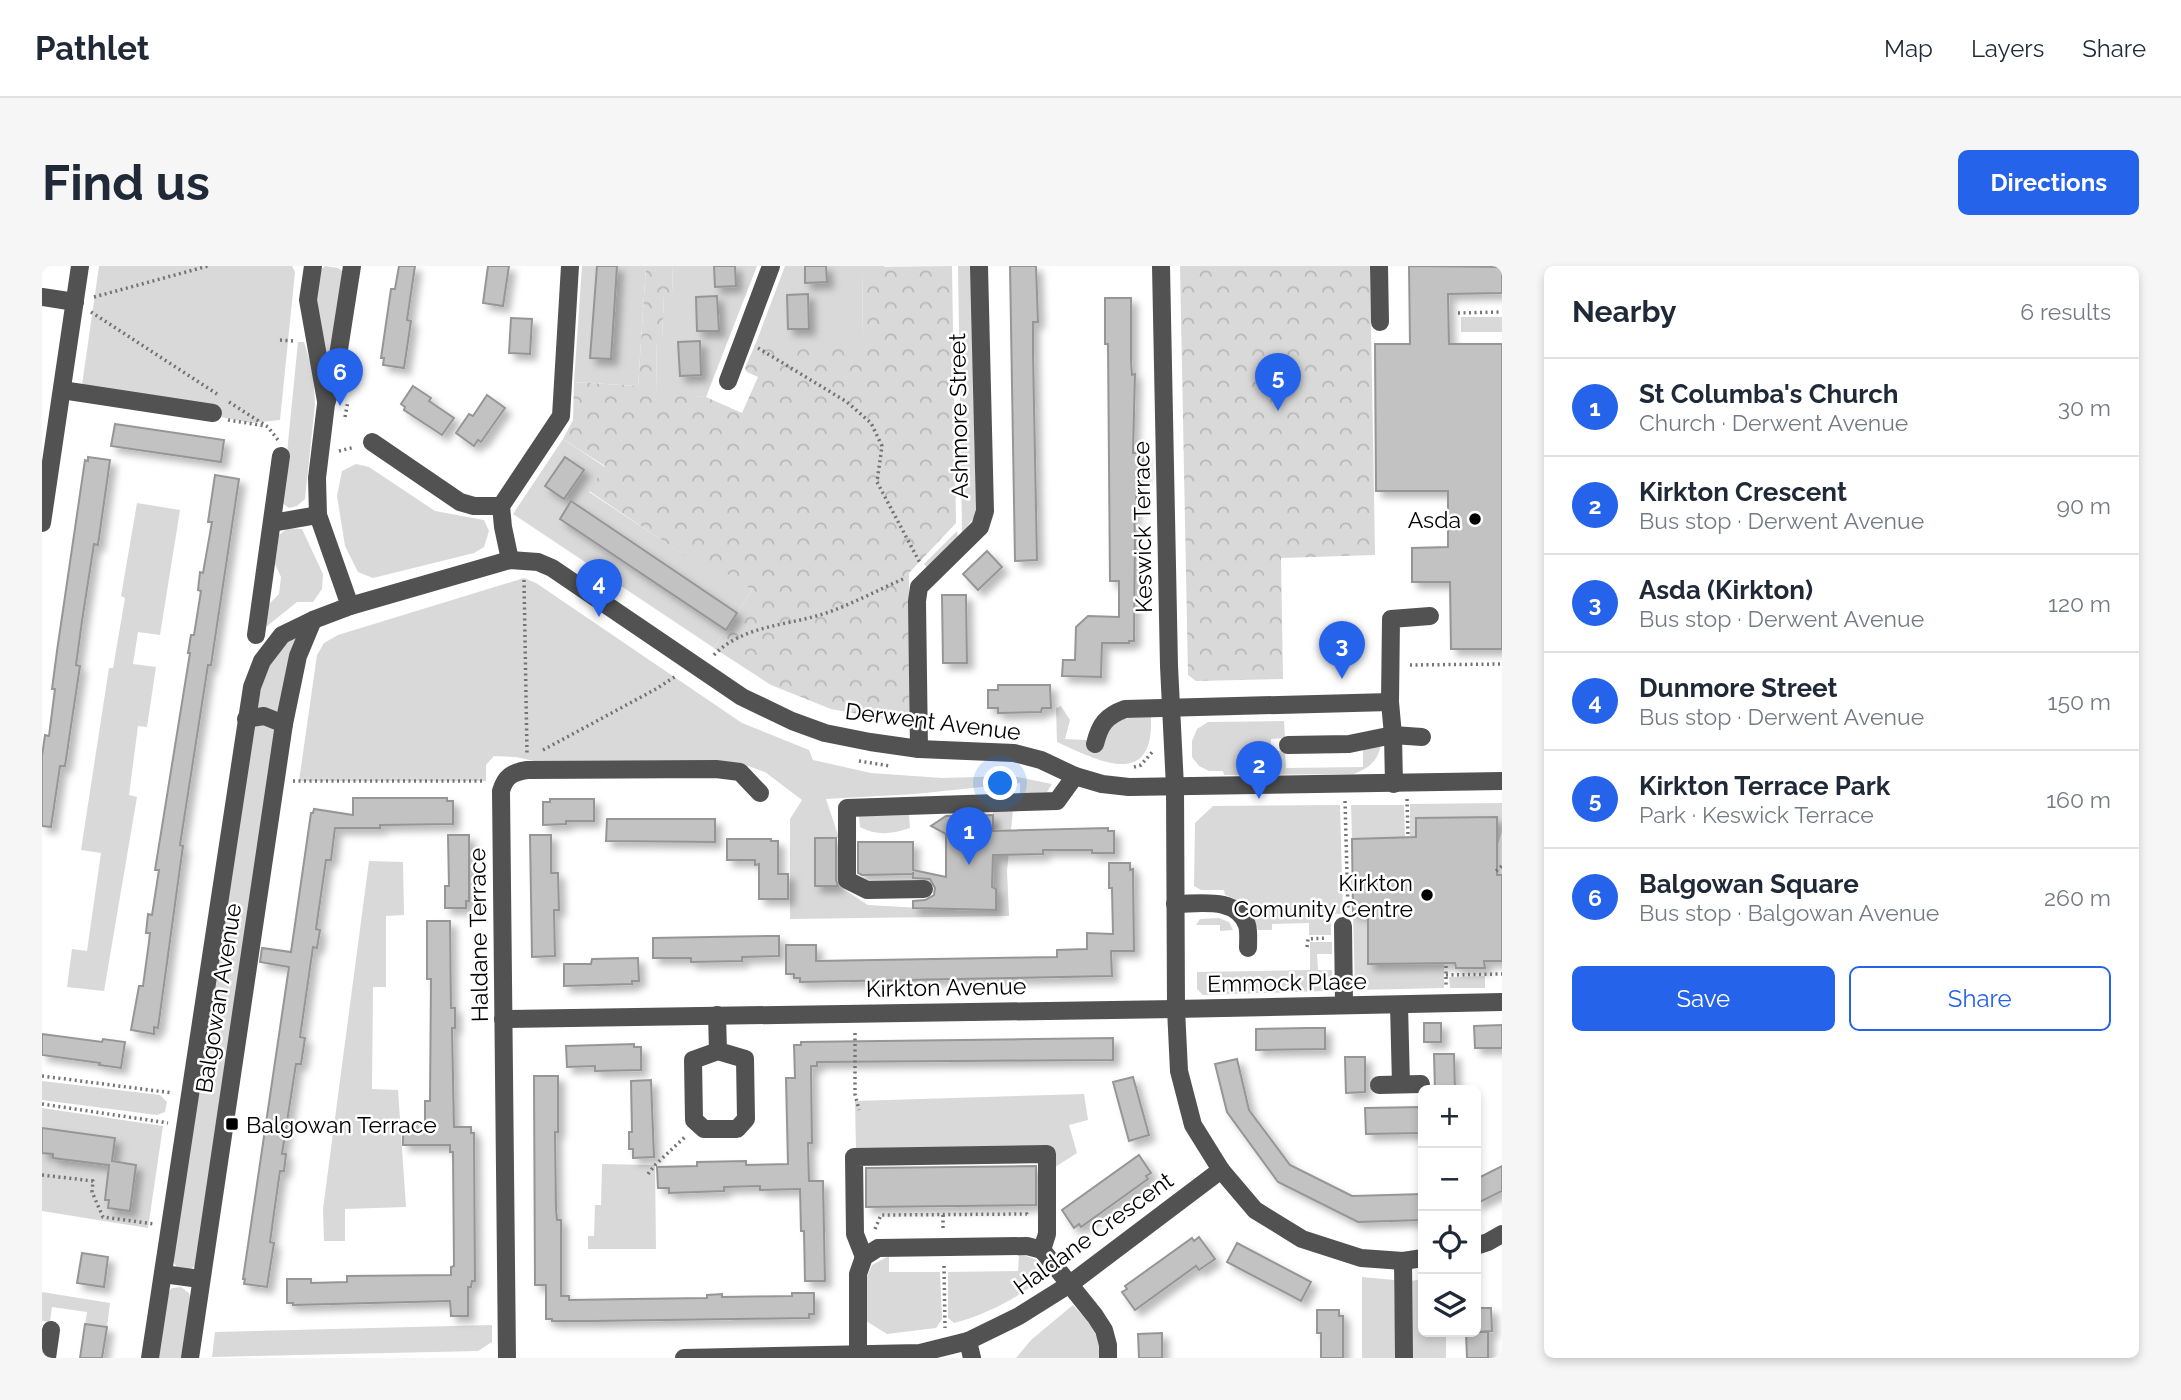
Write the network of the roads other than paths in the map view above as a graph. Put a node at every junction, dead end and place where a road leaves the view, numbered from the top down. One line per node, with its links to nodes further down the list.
1 (80, 266): 10 (street)
2 (313, 266): 14 (street)
3 (352, 266): 14 (street)
4 (570, 266): 18 (street)
5 (771, 266): 12 (street)
6 (979, 266): 35 (street, Ashmore Street)
7 (1161, 266): 28 (street, Keswick Terrace)
8 (1379, 266): 11 (street)
9 (42, 297): 10 (street)
10 (75, 302): 13 (street)
11 (1380, 322)
12 (728, 381)
13 (62, 390): 15 (street); 20 (street)
14 (326, 404): 19 (street)
15 (213, 413)
16 (372, 442): 18 (street)
17 (282, 450): 21 (street)
18 (501, 506): 22 (street)
19 (318, 515): 21 (street); 23 (street)
20 (42, 523)
21 (272, 523): 26 (street)
22 (517, 560): 23 (street); 35 (street, Derwent Avenue)
23 (350, 606): 25 (street)
24 (1430, 616): 27 (street)
25 (313, 620): 29 (street, Balgowan Avenue); 30 (street, Balgowan Avenue)
26 (256, 635)
27 (1390, 702): 28 (street); 31 (street)
28 (1172, 708): 33 (street); 39 (street, Keswick Terrace)
29 (246, 719): 30 (street); 62 (street, Balgowan Avenue)
30 (284, 724): 63 (street, Balgowan Avenue)
31 (1394, 735): 32 (street); 34 (street); 38 (street)
32 (1422, 737)
33 (1095, 744)
34 (1288, 745)
35 (919, 749): 36 (street, Derwent Avenue)
36 (1075, 776): 39 (street, Derwent Avenue); 41 (street)
37 (1502, 781): 38 (street, Derwent Avenue)
38 (1400, 784): 39 (street, Derwent Avenue)
39 (1175, 787): 42 (street, Keswick Terrace)
40 (760, 793): 50 (street, Haldane Terrace)
41 (924, 889)
42 (1175, 904): 44 (street); 48 (street, Keswick Terrace)
43 (1343, 932): 47 (street)
44 (1248, 948)
45 (1502, 1002): 46 (street, Emmock Place)
46 (1399, 1004): 47 (street, Emmock Place); 52 (street, Emmock Place)
47 (1345, 1005): 48 (street, Emmock Place)
48 (1176, 1009): 49 (street, Kirkton Avenue); 55 (street, Keswick Terrace)
49 (717, 1015): 50 (street, Kirkton Avenue); 51 (street)
50 (503, 1019): 71 (street, Haldane Terrace)
51 (718, 1051): 51 (street)
52 (1401, 1084): 53 (street); 54 (street)
53 (1421, 1084)
54 (1380, 1085)
55 (1221, 1170): 61 (street, Keswick Terrace); 64 (street, Haldane Crescent)
56 (1502, 1234): 57 (street)
57 (1481, 1244)
58 (1042, 1251): 59 (street); 59 (street); 64 (street)
59 (864, 1257): 67 (street)
60 (1418, 1259): 61 (street, Keswick Terrace)
61 (1404, 1261): 74 (street)
62 (163, 1274): 63 (street); 69 (street, Balgowan Avenue)
63 (200, 1279): 70 (street, Balgowan Avenue)
64 (1069, 1284): 66 (street, Haldane Crescent); 73 (street)
65 (51, 1330): 68 (street)
66 (970, 1349): 67 (street, Haldane Crescent)
67 (858, 1355): 72 (street, Haldane Crescent)
68 (47, 1358)
69 (150, 1358)
70 (190, 1358)
71 (507, 1358)
72 (684, 1358)
73 (1108, 1358)
74 (1404, 1358)

